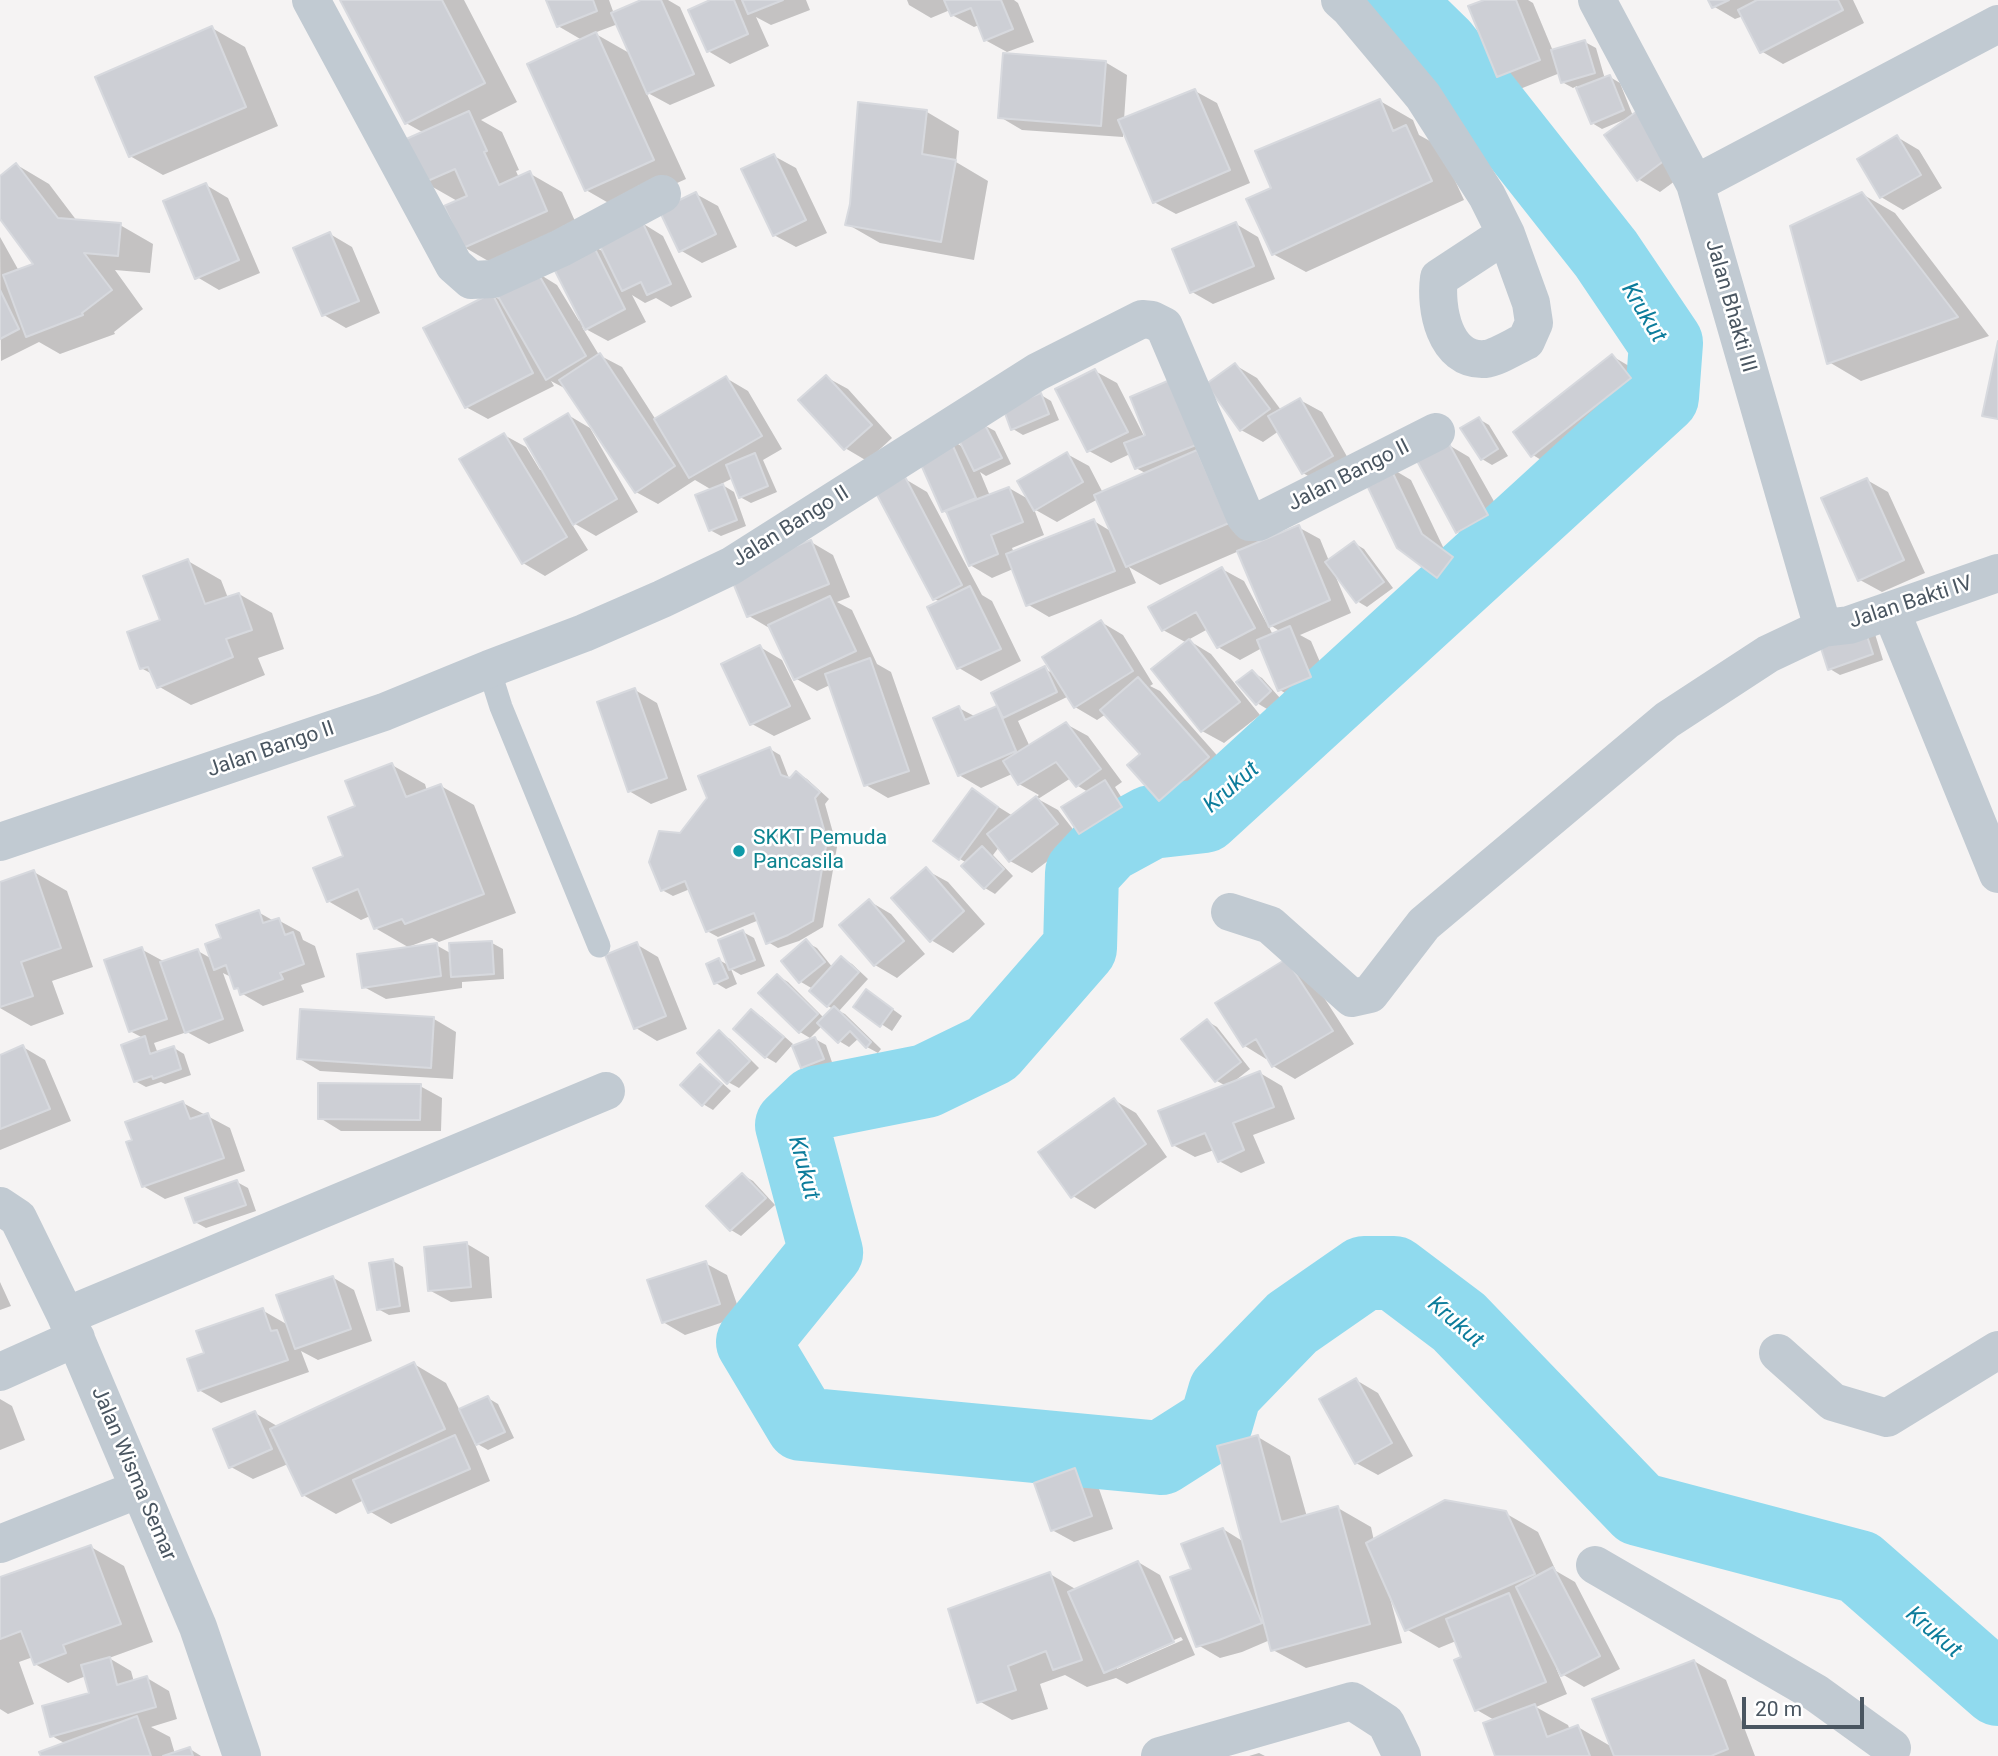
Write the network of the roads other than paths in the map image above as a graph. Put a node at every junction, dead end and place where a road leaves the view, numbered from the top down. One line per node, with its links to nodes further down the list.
1 (311, 0): 6 (street)
2 (1340, 0): 7 (street)
3 (1597, 0): 5 (street, Jalan Bhakti III)
4 (1998, 24): 5 (street)
5 (1695, 184): 11 (street, Jalan Bhakti III)
6 (662, 194)
7 (1506, 234)
8 (1436, 432): 12 (street, Jalan Bango II)
9 (1998, 573): 10 (street, Jalan Bakti IV)
10 (1891, 611): 11 (street, Jalan Bakti IV); 14 (street)
11 (1823, 628): 15 (street, Jalan Bakti IV)
12 (489, 669): 13 (street, Jalan Bango II); 16 (lane)
13 (0, 842)
14 (1998, 872)
15 (1230, 912)
16 (599, 946)
17 (606, 1091): 19 (street)
18 (0, 1206): 19 (street, Jalan Wisma Semar)
19 (71, 1327): 22 (street); 23 (street, Jalan Wisma Semar)
20 (1998, 1350): 21 (street)
21 (1778, 1353)
22 (0, 1373)
23 (139, 1489): 24 (street); 27 (street, Jalan Wisma Semar)
24 (0, 1544)
25 (1595, 1565): 26 (street)
26 (1890, 1753)
27 (242, 1756)
28 (1160, 1756): 29 (street)
29 (1402, 1756)

